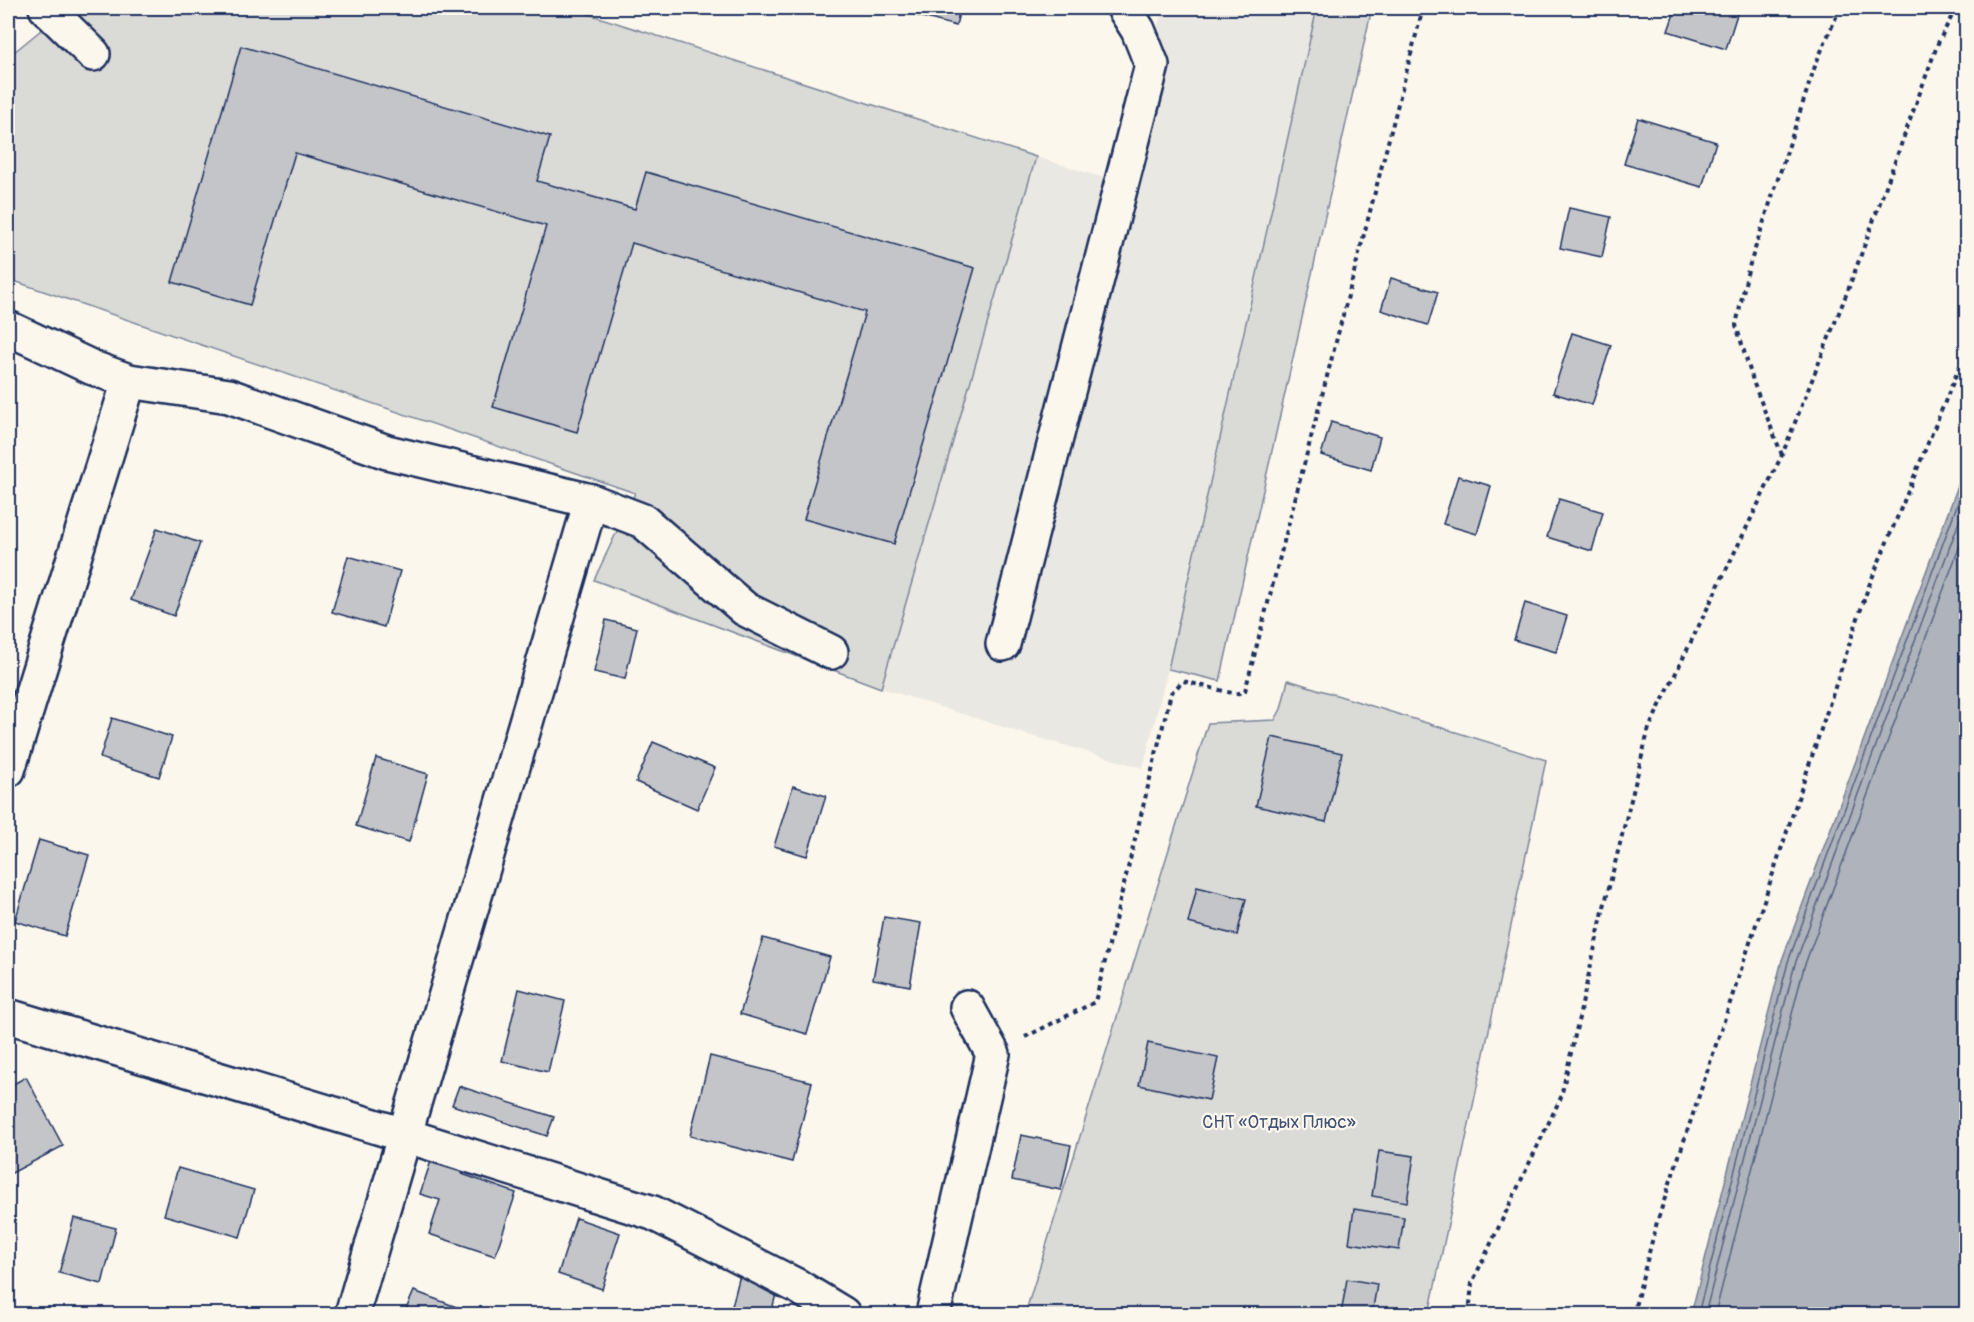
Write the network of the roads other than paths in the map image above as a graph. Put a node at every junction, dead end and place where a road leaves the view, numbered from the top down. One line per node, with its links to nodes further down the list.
1 (46, 8): 3 (street)
2 (1124, 8): 7 (street)
3 (93, 54)
4 (8, 328): 5 (street)
5 (129, 381): 6 (street); 9 (street)
6 (591, 501): 8 (street); 12 (street)
7 (1003, 644)
8 (831, 652)
9 (8, 770)
10 (968, 1007): 15 (street)
11 (8, 1016): 12 (street)
12 (404, 1135): 13 (street); 14 (street)
13 (352, 1314)
14 (843, 1314)
15 (933, 1314)

